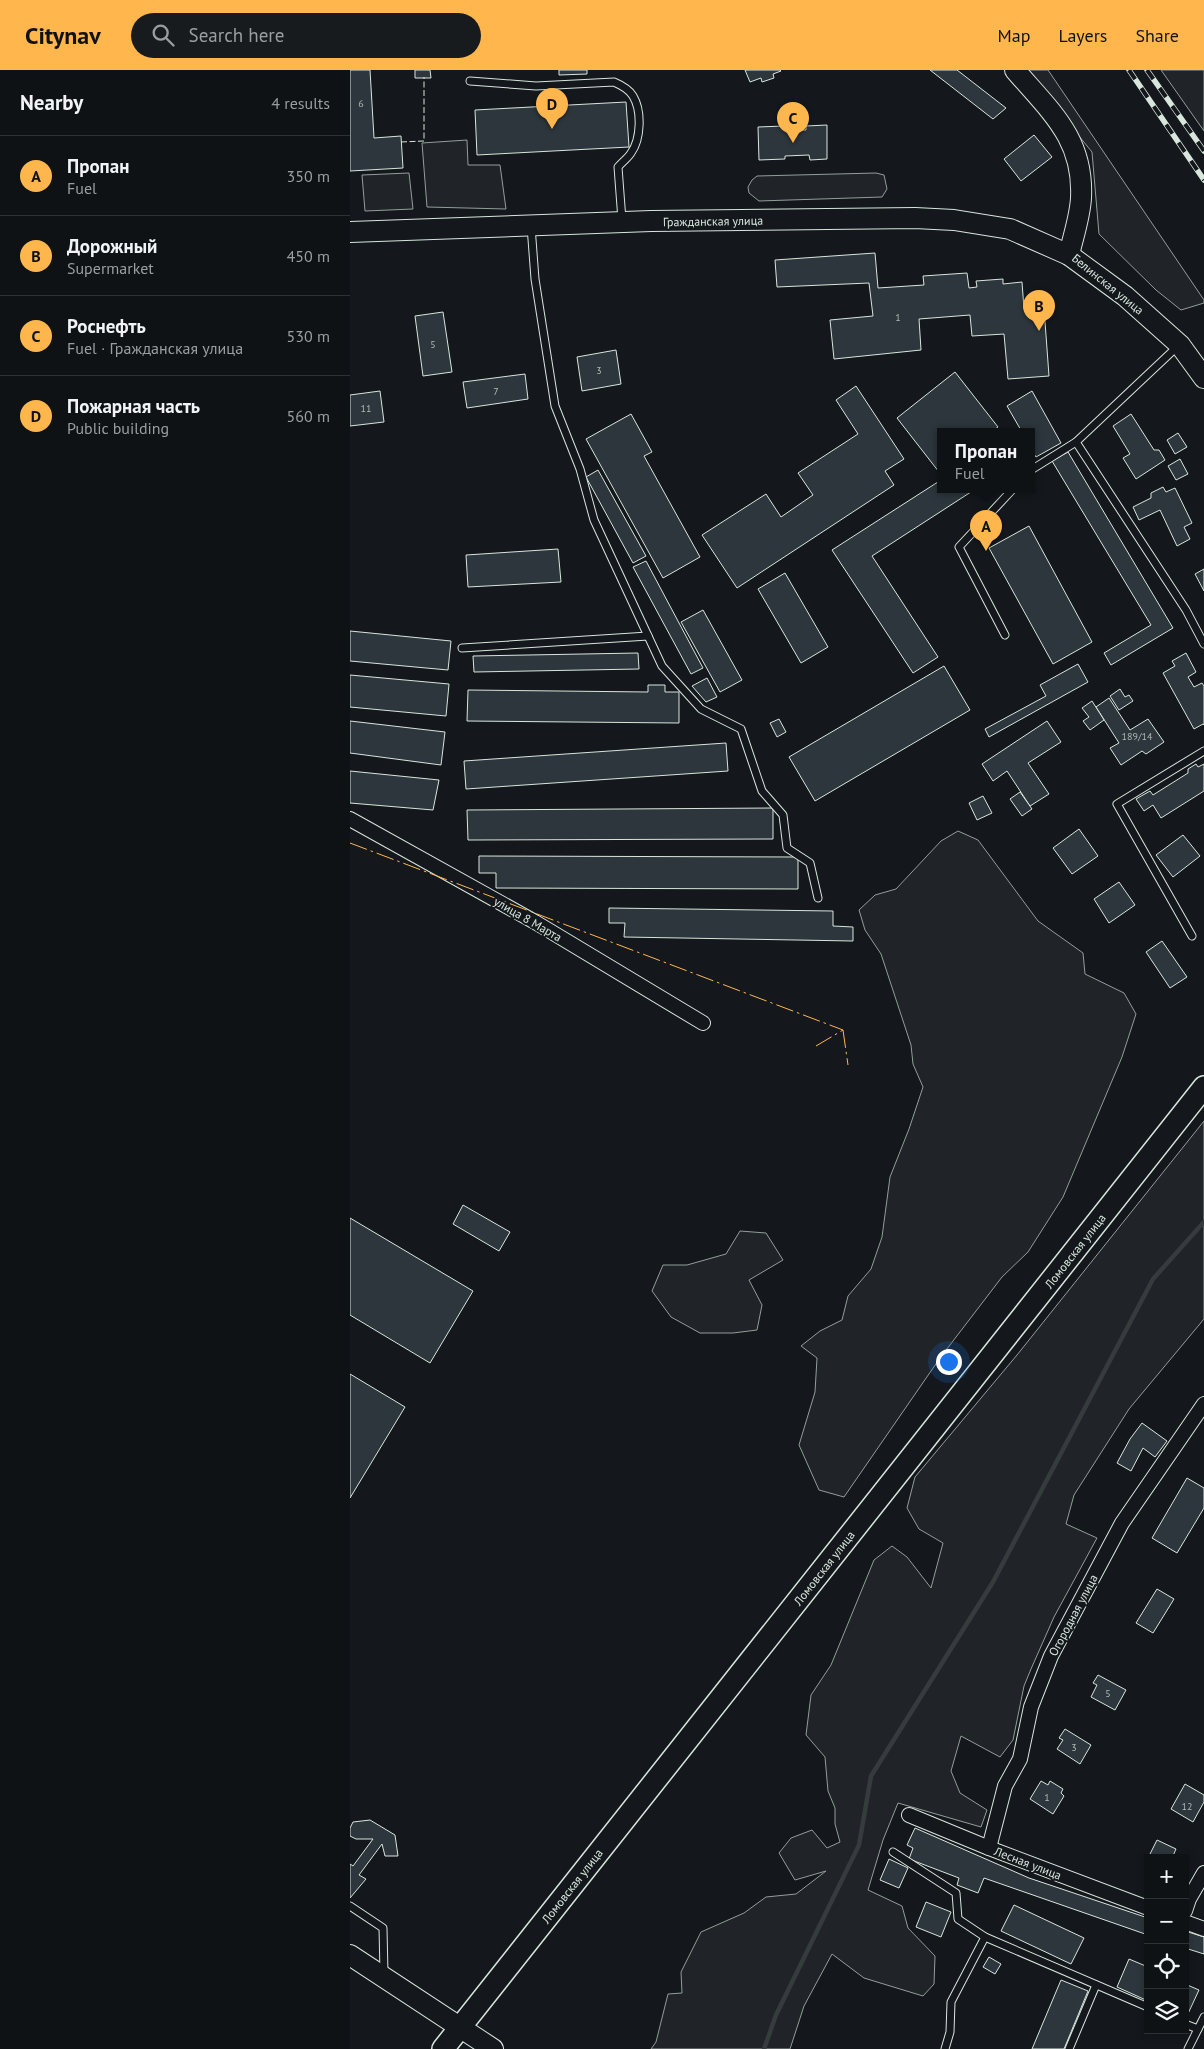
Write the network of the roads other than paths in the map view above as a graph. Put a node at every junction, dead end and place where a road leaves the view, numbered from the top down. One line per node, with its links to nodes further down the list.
1 (1015, 70): 6 (main road, Белинская улица)
2 (470, 81): 3 (lane)
3 (622, 222): 4 (main road, Гражданская улица); 6 (main road, Гражданская улица)
4 (531, 226): 5 (main road, Гражданская улица); 13 (lane)
5 (350, 232)
6 (1070, 255): 7 (main road, Белинская улица)
7 (1180, 345): 8 (main road, Белинская улица); 9 (lane)
8 (1204, 378)
9 (1076, 442): 10 (lane); 14 (lane)
10 (1035, 468)
11 (1009, 493): 12 (lane)
12 (1005, 635)
13 (648, 636): 15 (lane); 18 (lane)
14 (1204, 644)
15 (462, 648)
16 (1204, 751): 19 (lane)
17 (350, 819): 20 (street, улица 8 Марта)
18 (818, 898)
19 (1192, 936)
20 (702, 1023)
21 (1204, 1087): 39 (main road, Ломовская улица)
22 (1204, 1404): 24 (street, Огородная улица)
23 (909, 1815): 24 (street, Лесная улица)
24 (989, 1848): 29 (street, Лесная улица)
25 (893, 1852): 32 (lane)
26 (1204, 1873): 27 (street)
27 (1189, 1899)
28 (350, 1906): 34 (lane)
29 (1144, 1906)
30 (1189, 1923): 31 (street)
31 (1204, 1929)
32 (985, 1937): 35 (lane); 43 (lane)
33 (350, 1955): 34 (main road)
34 (384, 1979): 39 (main road)
35 (1096, 1985): 36 (lane); 44 (lane)
36 (1144, 2006)
37 (1204, 2017): 40 (lane)
38 (1189, 2026): 40 (lane)
39 (459, 2028): 41 (main road, Ломовская улица); 42 (main road)
40 (1198, 2029): 45 (lane)
41 (443, 2049)
42 (492, 2049)
43 (945, 2049)
44 (1069, 2049)
45 (1188, 2049)

